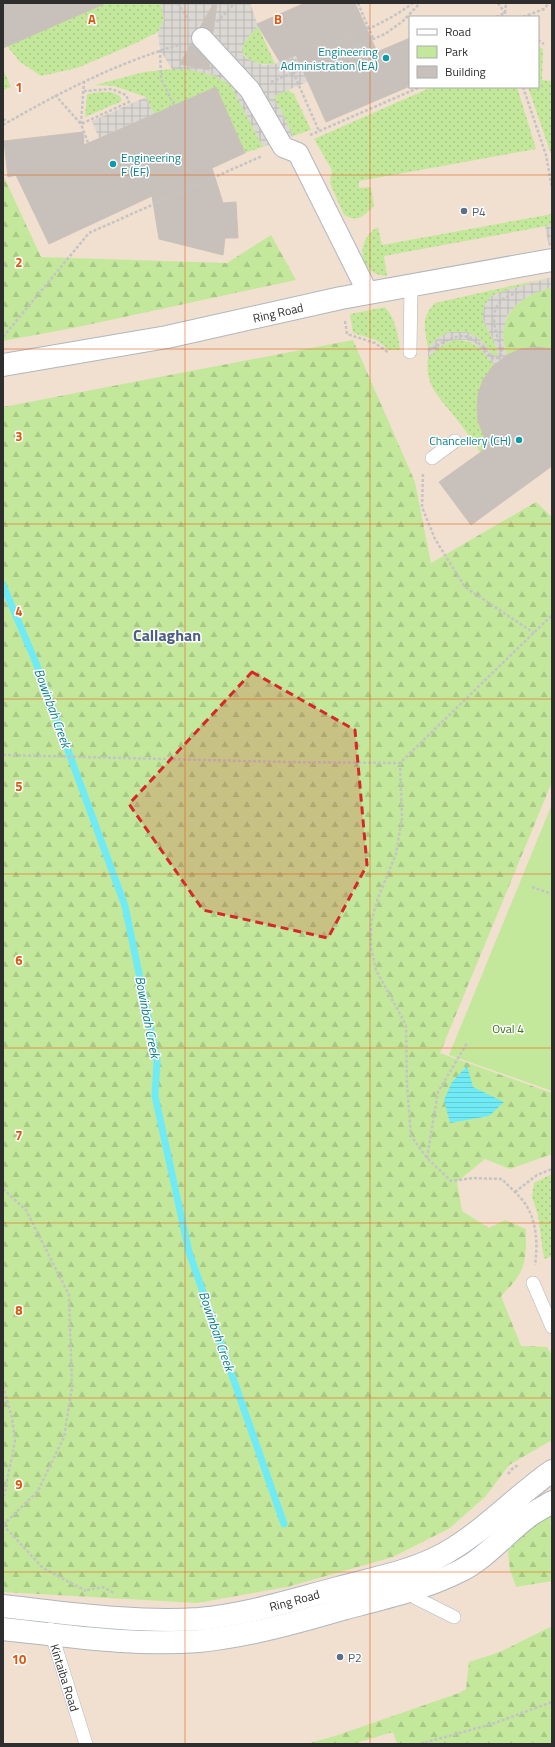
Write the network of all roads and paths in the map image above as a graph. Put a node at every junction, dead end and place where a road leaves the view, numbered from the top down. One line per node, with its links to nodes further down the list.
1 (235, 3): 11 (path)
2 (358, 3): 12 (path)
3 (413, 3): 14 (path, bridge)
4 (420, 3): 12 (path)
5 (498, 3): 8 (path)
6 (506, 3): 8 (path)
7 (549, 3): 10 (path)
8 (506, 13): 9 (path)
9 (498, 16)
10 (526, 16)
11 (202, 38): 16 (path); 20 (street)
12 (373, 39): 17 (path)
13 (539, 41): 15 (path)
14 (335, 42)
15 (544, 44)
16 (160, 50): 18 (path); 23 (path)
17 (293, 72): 20 (path); 28 (path)
18 (84, 81): 21 (path); 22 (path)
19 (523, 88): 31 (path)
20 (250, 90): 35 (street)
21 (84, 92): 26 (path); 26 (path)
22 (55, 95): 25 (path); 26 (path)
23 (174, 105)
24 (3, 119): 25 (path)
25 (9, 122): 27 (path)
26 (81, 124): 29 (path)
27 (3, 125)
28 (319, 131)
29 (90, 148)
30 (190, 187): 37 (path)
31 (552, 188)
32 (552, 260): 33 (street, Ring Road)
33 (411, 285): 35 (street, Ring Road); 39 (lane)
34 (526, 288): 38 (path)
35 (368, 293): 41 (street, Ring Road)
36 (345, 318): 40 (path)
37 (3, 337)
38 (428, 351)
39 (410, 352)
40 (389, 353)
41 (3, 365)
42 (455, 441): 43 (lane)
43 (432, 458): 45 (path)
44 (552, 615): 45 (path)
45 (534, 633): 47 (path)
46 (3, 755): 47 (path)
47 (400, 763): 51 (path)
48 (532, 887): 49 (path)
49 (552, 894)
50 (467, 1043): 51 (path)
51 (427, 1158): 54 (path)
52 (552, 1169): 54 (path)
53 (3, 1189): 63 (path)
54 (514, 1192): 55 (path)
55 (533, 1283): 56 (lane)
56 (552, 1327)
57 (3, 1386): 61 (path)
58 (524, 1462): 60 (path)
59 (552, 1471): 69 (street, Ring Road)
60 (504, 1480)
61 (3, 1501)
62 (552, 1502): 65 (street, Ring Road)
63 (3, 1525): 64 (path)
64 (86, 1590): 66 (path); 67 (path)
65 (408, 1591): 70 (lane); 72 (street, Ring Road)
66 (79, 1592)
67 (117, 1594)
68 (3, 1606): 69 (street, Ring Road)
69 (45, 1611): 72 (lane, Kintaiba Road)
70 (454, 1617)
71 (3, 1629): 72 (street, Ring Road)
72 (51, 1635): 74 (lane, Kintaiba Road)
73 (552, 1702): 75 (path)
74 (86, 1744)
75 (420, 1744)

